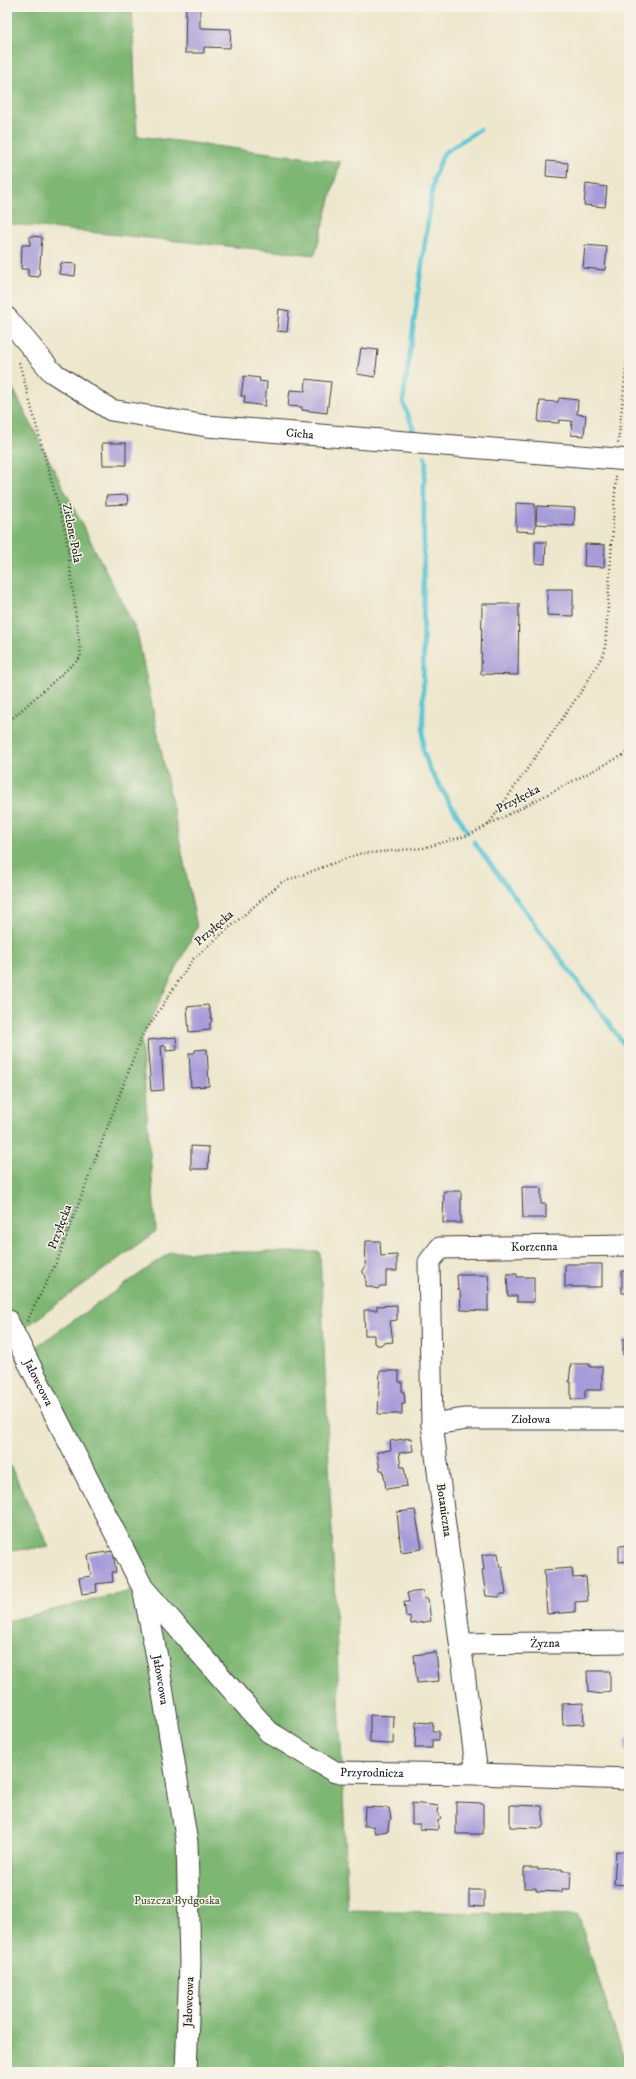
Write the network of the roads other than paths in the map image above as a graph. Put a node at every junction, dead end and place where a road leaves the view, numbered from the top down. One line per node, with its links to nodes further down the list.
1 (7, 318): 2 (street, Cicha)
2 (623, 459)
3 (629, 1245): 4 (street, Korzenna)
4 (440, 1248): 7 (street, Botaniczna)
5 (7, 1320): 8 (street, Jałowcowa)
6 (629, 1419): 7 (street, Ziołowa)
7 (432, 1424): 10 (street, Botaniczna)
8 (143, 1588): 11 (street, Przyrodnicza); 13 (street, Jałowcowa)
9 (629, 1642): 10 (street, Żyzna)
10 (462, 1644): 11 (street, Botaniczna)
11 (477, 1774): 12 (street, Przyrodnicza)
12 (629, 1779)
13 (186, 2072)

